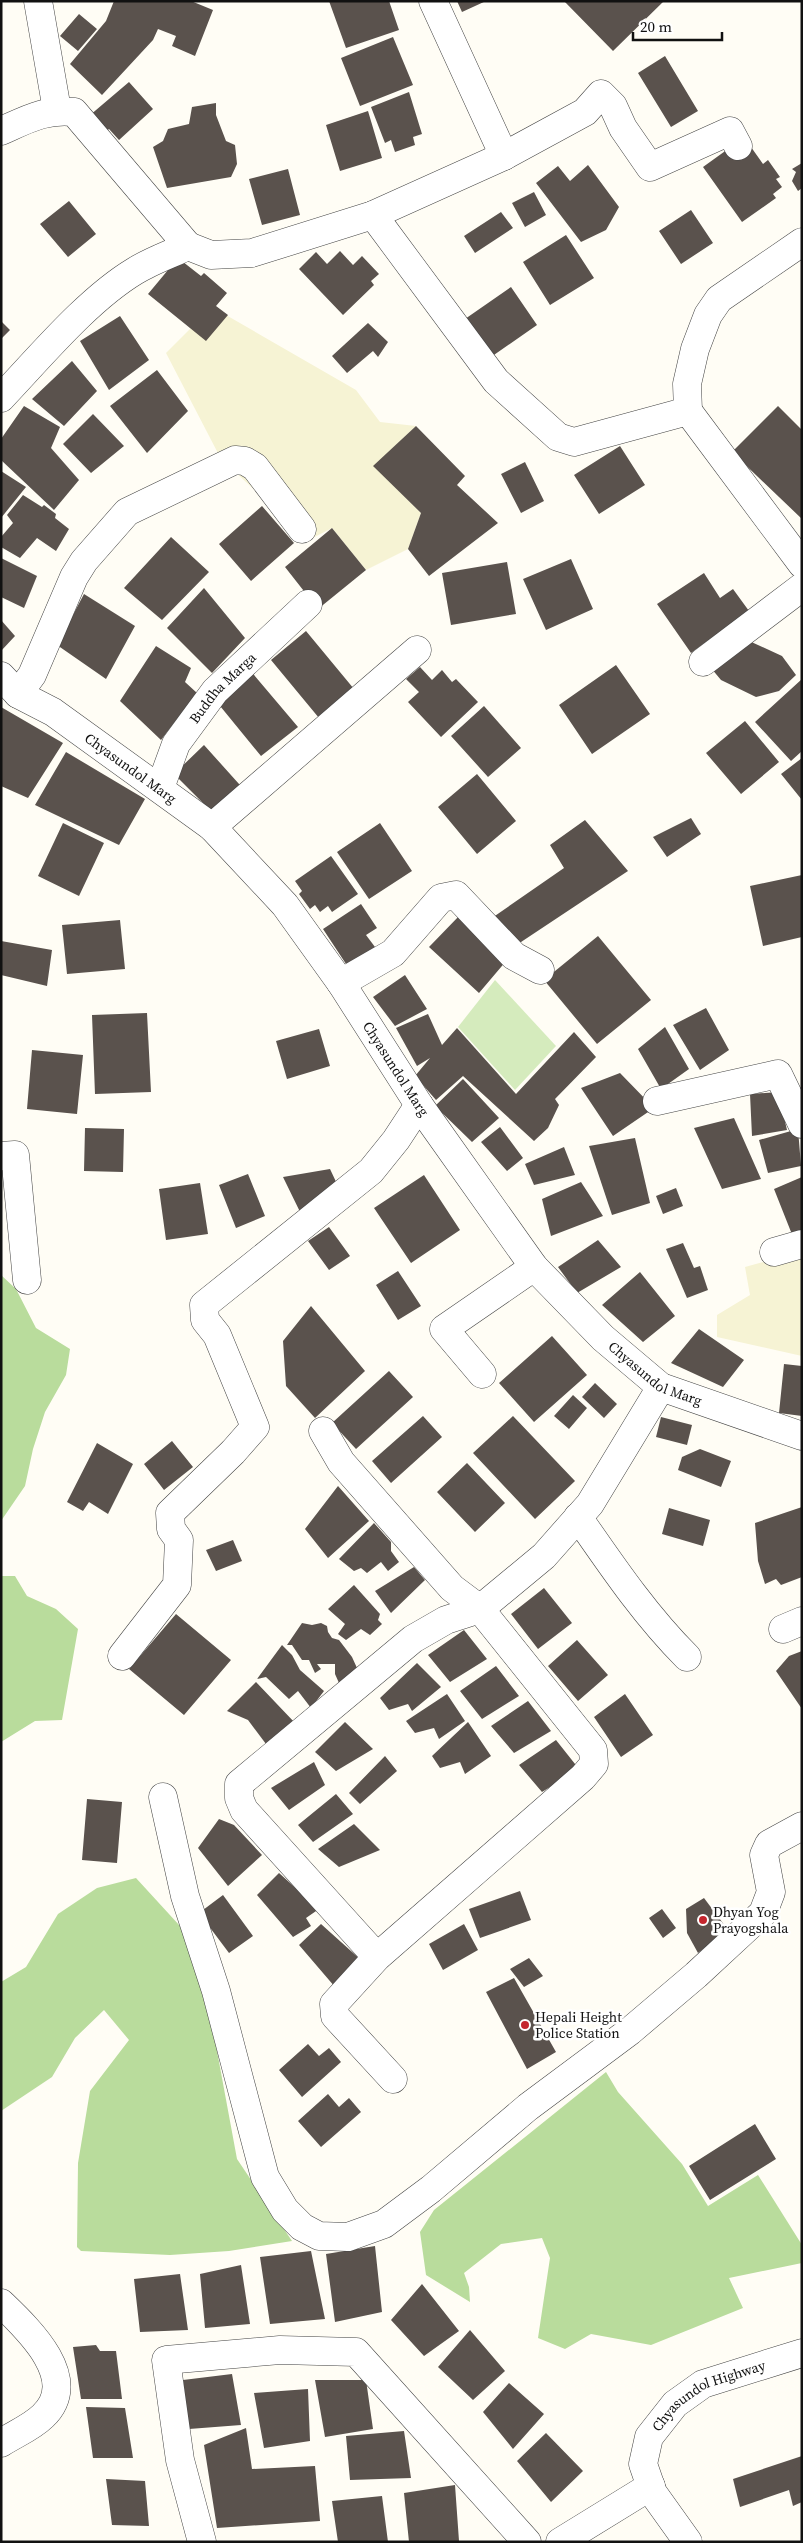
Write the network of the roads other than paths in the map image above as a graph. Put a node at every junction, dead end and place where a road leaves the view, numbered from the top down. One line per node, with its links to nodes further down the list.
1 (38, 1): 3 (street)
2 (433, 1): 6 (street)
3 (57, 110): 4 (street); 9 (street)
4 (1, 131)
5 (738, 146): 6 (street)
6 (504, 156): 7 (street)
7 (373, 215): 9 (street); 11 (street)
8 (802, 242): 11 (street)
9 (188, 246): 10 (street)
10 (1, 398)
11 (688, 411): 13 (street)
12 (302, 529): 18 (street)
13 (802, 564)
14 (802, 587): 17 (street)
15 (308, 604): 19 (street, Buddha Marga)
16 (416, 650): 20 (street)
17 (703, 662)
18 (10, 685): 19 (street, Chyasundol Marg)
19 (160, 788): 20 (street, Chyasundol Marg)
20 (212, 827): 22 (street, Chyasundol Marg)
21 (540, 970): 22 (street)
22 (341, 983): 24 (street, Chyasundol Marg)
23 (657, 1101): 25 (street)
24 (419, 1104): 29 (street, Chyasundol Marg); 37 (street)
25 (802, 1124)
26 (1, 1156): 30 (street)
27 (802, 1244): 28 (street)
28 (774, 1252)
29 (534, 1267): 31 (street); 32 (street, Chyasundol Marg)
30 (27, 1280)
31 (482, 1374)
32 (661, 1388): 34 (street, Chyasundol Marg); 35 (street)
33 (323, 1431): 36 (street)
34 (802, 1436)
35 (578, 1517): 36 (street); 38 (street)
36 (480, 1609): 41 (street); 41 (street)
37 (122, 1656)
38 (687, 1657)
39 (163, 1796): 40 (street)
40 (802, 1826)
41 (377, 1957): 42 (street)
42 (393, 2079)
43 (1, 2303): 45 (street)
44 (802, 2354): 46 (street, Chyasundol Highway)
45 (1, 2443)
46 (651, 2486): 49 (street); 50 (street, Chyasundol Highway)
47 (202, 2542): 48 (street)
48 (527, 2542)
49 (560, 2542)
50 (688, 2542)

